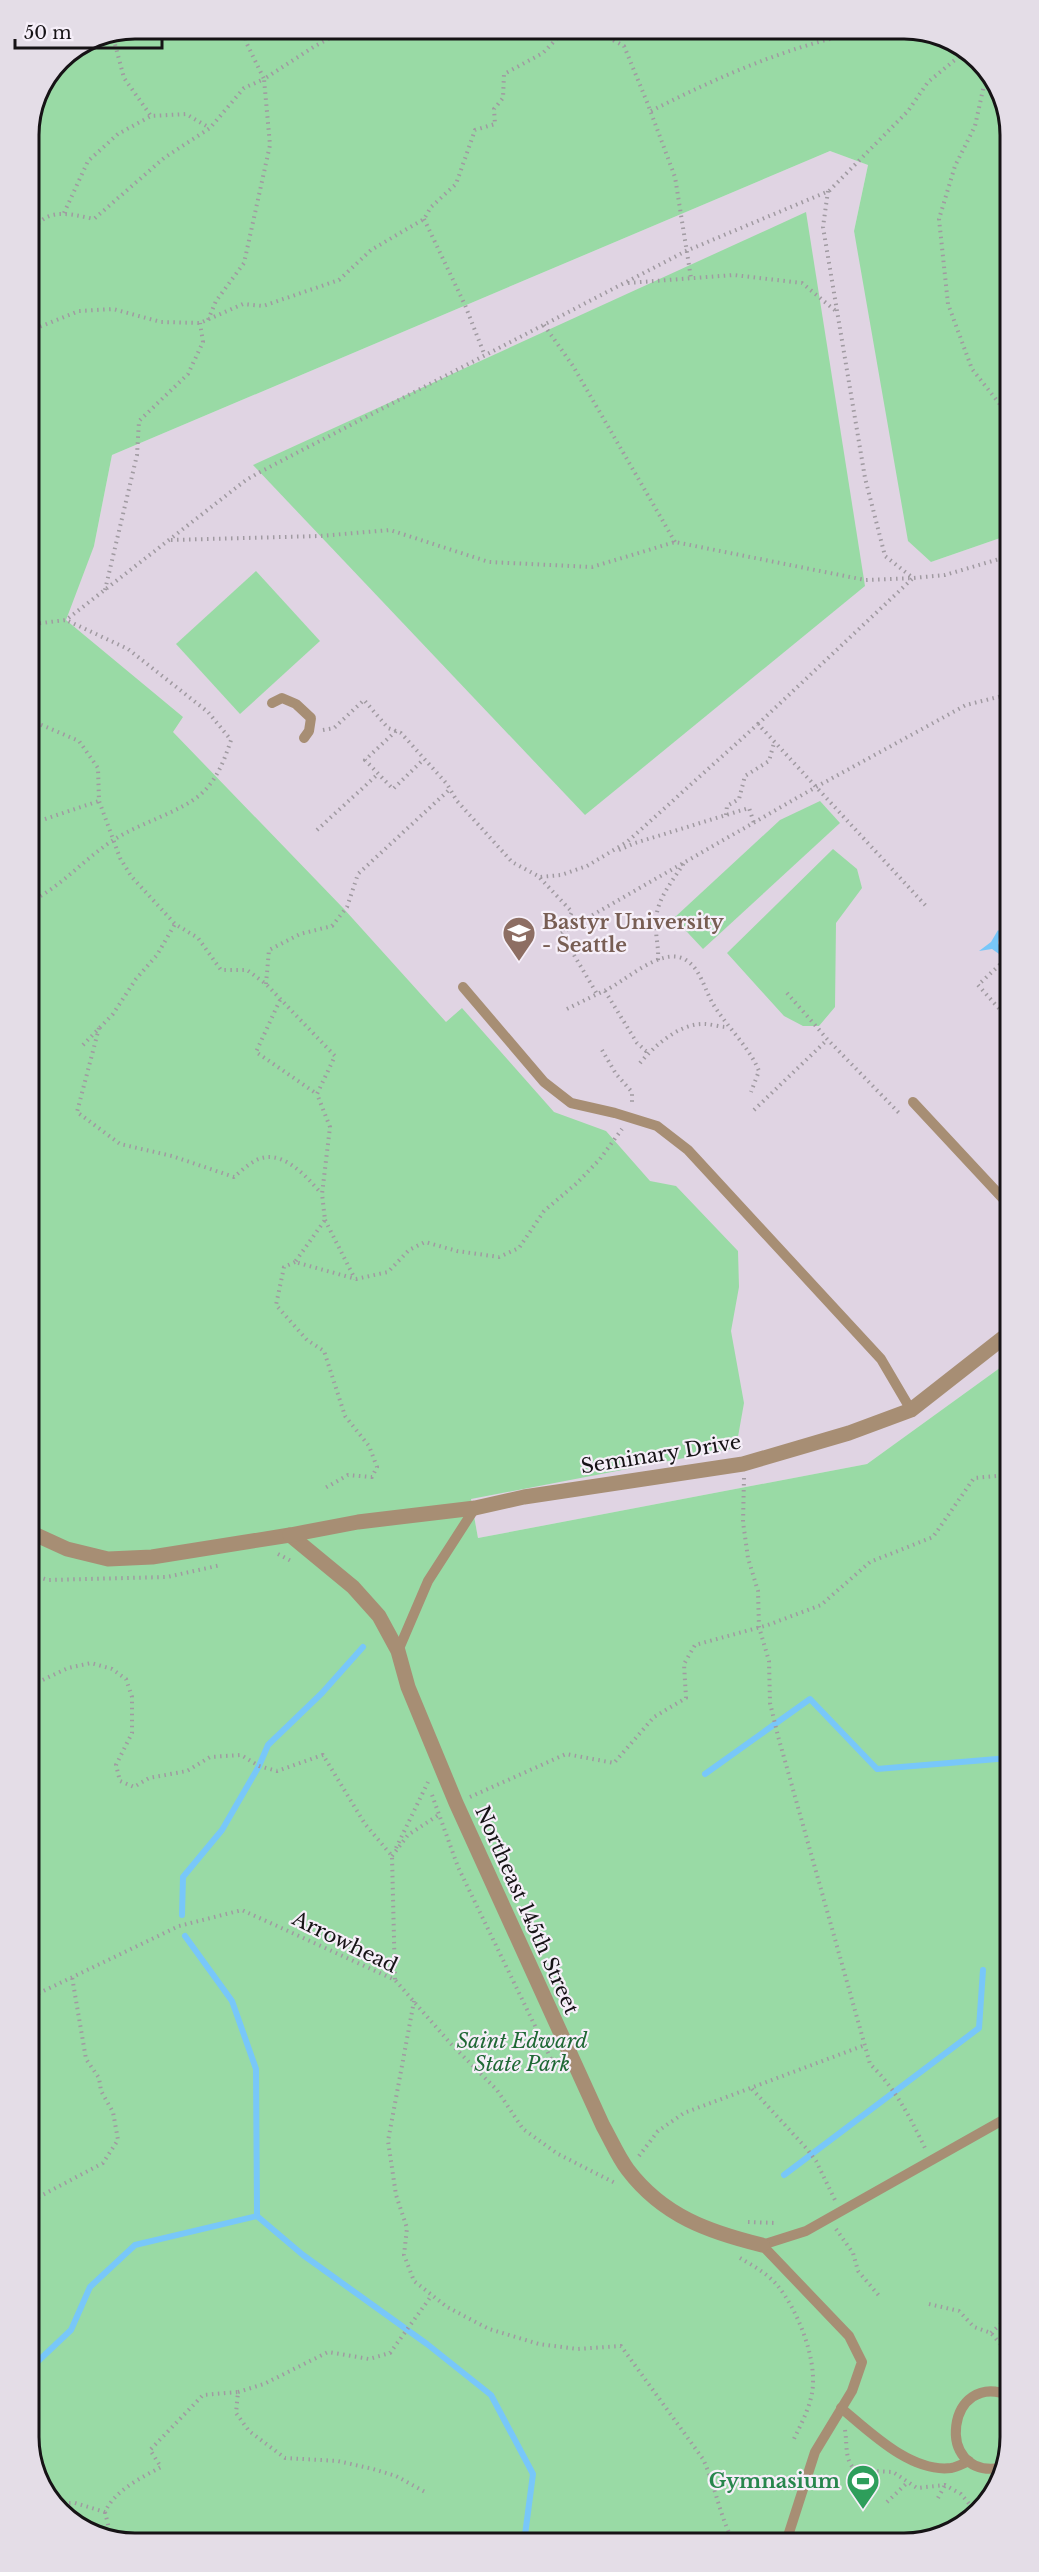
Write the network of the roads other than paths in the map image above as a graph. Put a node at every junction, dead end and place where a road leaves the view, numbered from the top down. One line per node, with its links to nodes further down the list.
1 (272, 703): 2 (lane)
2 (307, 734)
3 (463, 987): 7 (lane)
4 (913, 1102): 5 (lane)
5 (1000, 1194)
6 (1000, 1340): 7 (street, Seminary Drive)
7 (911, 1410): 8 (street, Seminary Drive)
8 (475, 1508): 9 (street, Seminary Drive); 11 (lane)
9 (290, 1534): 10 (street); 11 (street, Northeast 145th Street)
10 (39, 1536)
11 (398, 1651): 13 (street, Northeast 145th Street)
12 (1000, 2122): 13 (lane)
13 (762, 2245): 15 (lane)
14 (1000, 2392): 16 (lane)
15 (841, 2408): 16 (lane); 18 (lane)
16 (969, 2461): 17 (lane)
17 (995, 2468)
18 (789, 2533)

